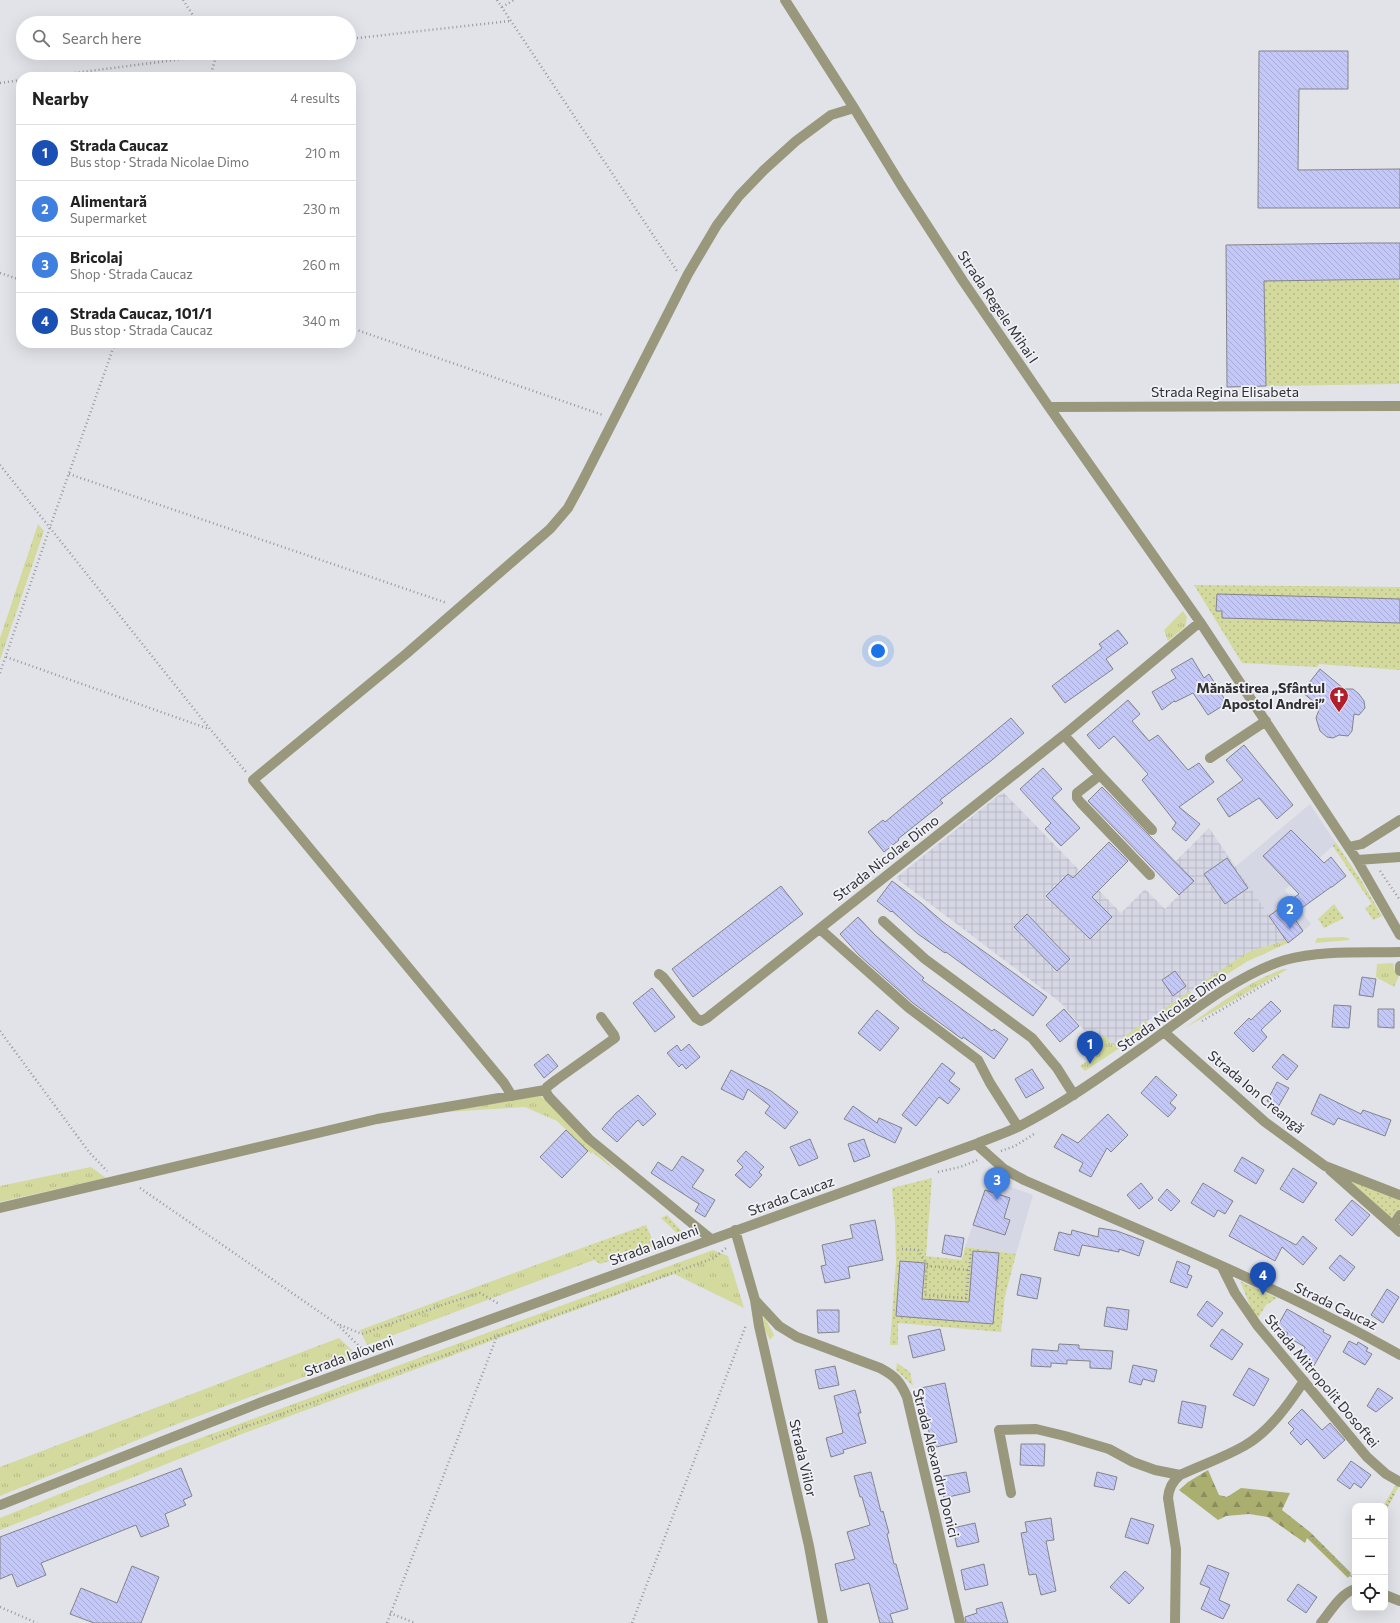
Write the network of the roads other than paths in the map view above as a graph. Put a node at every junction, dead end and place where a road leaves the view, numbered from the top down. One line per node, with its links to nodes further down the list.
1 (785, 0): 2 (street, Strada Regele Mihai I)
2 (854, 108): 4 (street, Strada Regele Mihai I); 27 (street)
3 (1400, 406): 4 (street, Strada Regina Elisabeta)
4 (1050, 407): 5 (street, Strada Regele Mihai I)
5 (1200, 622): 6 (street); 7 (street, Strada Nicolae Dimo)
6 (1266, 721): 8 (street); 12 (street)
7 (1064, 735): 9 (street); 17 (street, Strada Nicolae Dimo)
8 (1210, 758)
9 (1100, 775): 11 (street); 15 (street)
10 (1400, 820): 12 (street)
11 (1152, 830)
12 (1349, 847): 14 (street)
13 (1400, 857): 14 (street)
14 (1357, 860): 18 (street)
15 (1150, 875)
16 (883, 921): 26 (street)
17 (820, 929): 22 (street); 28 (street)
18 (1400, 935)
19 (1400, 952): 24 (street, Strada Nicolae Dimo)
20 (1400, 966): 21 (street)
21 (1400, 971)
22 (659, 974)
23 (601, 1017): 25 (street)
24 (1164, 1032): 26 (street, Strada Nicolae Dimo); 30 (street, Strada Ion Creangă)
25 (545, 1090): 27 (street); 36 (street)
26 (1074, 1095): 28 (street, Strada Nicolae Dimo)
27 (512, 1096): 32 (street)
28 (1018, 1127): 29 (street, Strada Nicolae Dimo)
29 (976, 1144): 35 (street, Strada Caucaz); 37 (street, Strada Caucaz)
30 (1325, 1166): 31 (street, Strada Ion Creangă); 34 (street)
31 (1400, 1194)
32 (0, 1208)
33 (1400, 1215): 34 (street)
34 (1396, 1229)
35 (736, 1235): 36 (street, Strada Caucaz); 38 (street, Strada Alexandru Donici)
36 (711, 1239): 44 (street, Strada Ialoveni)
37 (1222, 1267): 39 (street, Strada Caucaz); 40 (street, Strada Mitropolit Dosoftei)
38 (755, 1300): 48 (street, Strada Viilor); 49 (street, Strada Alexandru Donici)
39 (1400, 1355)
40 (1304, 1381): 41 (street); 42 (street, Strada Mitropolit Dosoftei)
41 (1180, 1475): 43 (street); 50 (street)
42 (1400, 1482)
43 (1011, 1493)
44 (0, 1505)
45 (1352, 1591): 51 (street)
46 (1388, 1596): 47 (street)
47 (1400, 1601)
48 (822, 1623)
49 (960, 1623)
50 (1175, 1623)
51 (1321, 1623)

